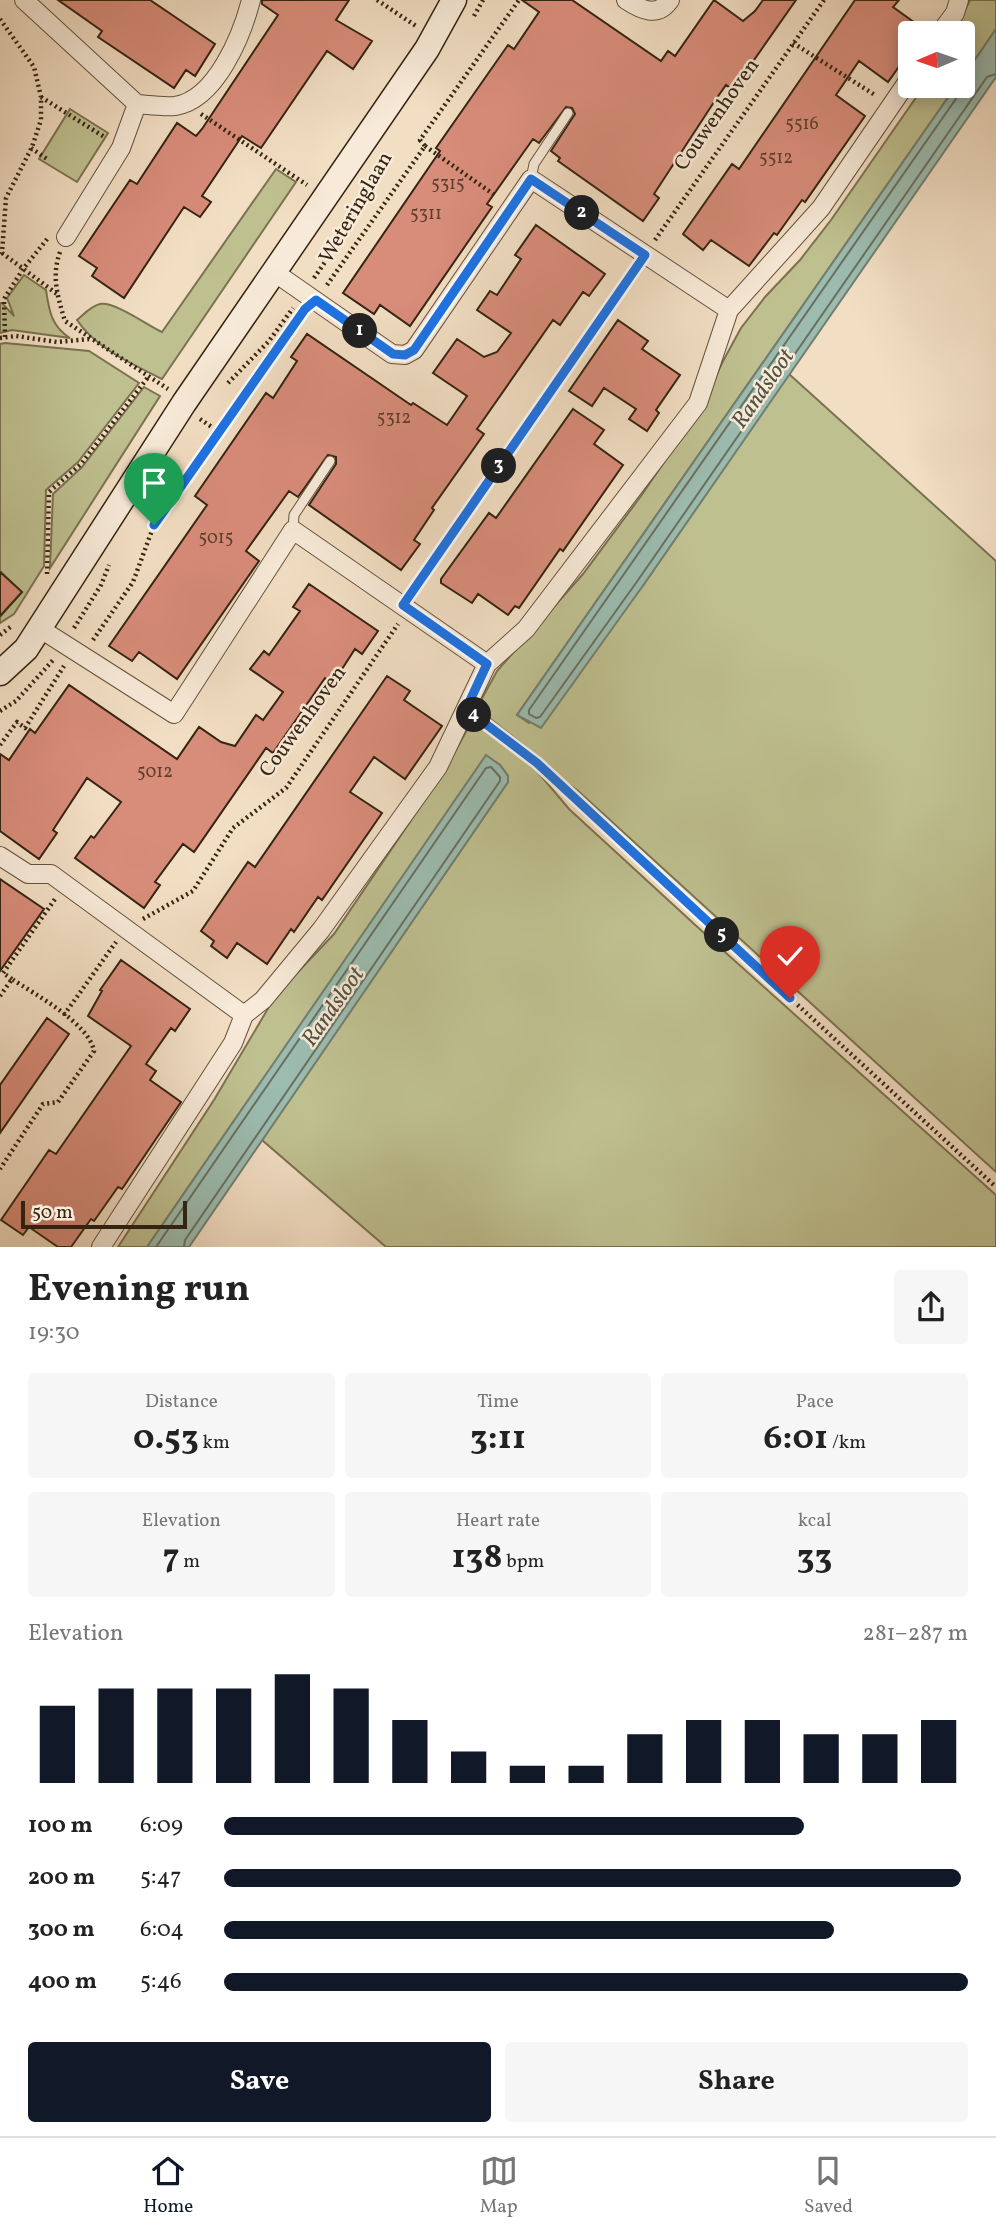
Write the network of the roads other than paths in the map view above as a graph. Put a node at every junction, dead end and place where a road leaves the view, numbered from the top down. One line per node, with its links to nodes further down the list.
1 (24, 0): 9 (street)
2 (251, 0): 9 (street)
3 (454, 0): 13 (street, Weteringlaan)
4 (626, 0): 5 (street)
5 (670, 0)
6 (959, 0): 7 (street)
7 (949, 21)
8 (898, 95): 14 (street)
9 (136, 104): 12 (street)
10 (568, 113): 11 (lane)
11 (531, 179): 13 (street); 14 (street)
12 (66, 237)
13 (274, 272): 17 (street, Weteringlaan)
14 (729, 310): 18 (street)
15 (330, 461): 16 (lane)
16 (293, 530): 17 (street); 18 (street)
17 (39, 628): 19 (street, Weteringlaan)
18 (487, 664): 20 (street)
19 (0, 673)
20 (466, 709): 21 (lane); 23 (street)
21 (512, 744)
22 (0, 856): 23 (street)
23 (244, 1015): 24 (street)
24 (102, 1247)

